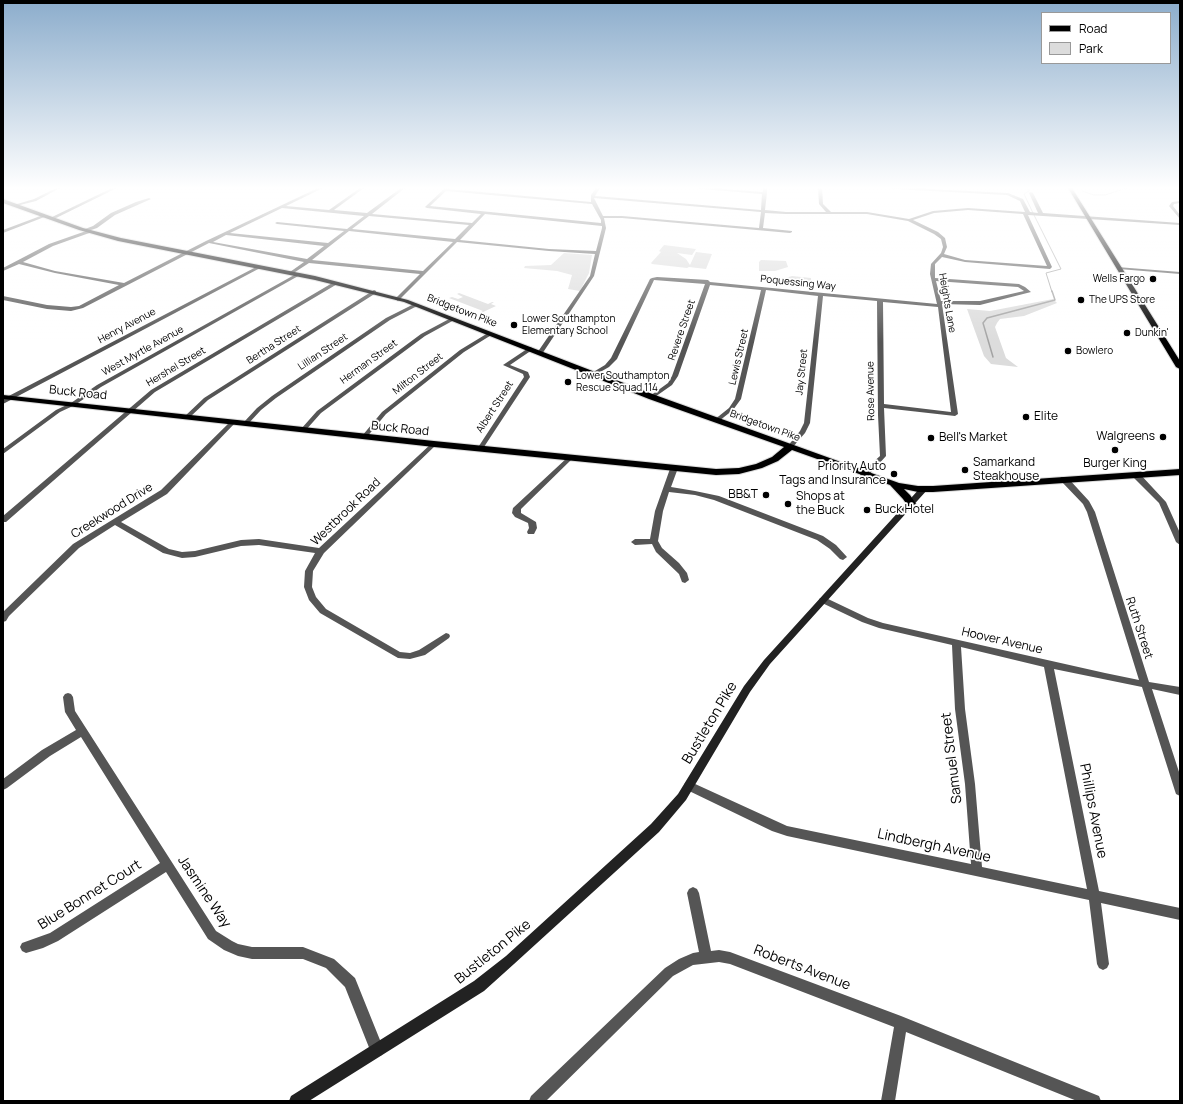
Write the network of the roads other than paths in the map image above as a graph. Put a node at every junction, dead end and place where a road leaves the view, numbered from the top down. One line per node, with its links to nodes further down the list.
1 (65, 240): 18 (street)
2 (118, 240): 15 (main road, Bridgetown Pike)
3 (214, 240): 12 (street)
4 (278, 240): 13 (street)
5 (336, 240): 13 (street, West Myrtle Avenue)
6 (452, 240): 7 (street)
7 (457, 240): 14 (street); 22 (street)
8 (601, 240): 14 (street)
9 (942, 240): 16 (street, Heights Lane)
10 (1038, 240): 16 (street)
11 (1101, 240): 20 (main road)
12 (208, 242): 15 (street); 17 (street)
13 (329, 245): 17 (street, West Myrtle Avenue)
14 (598, 252): 40 (street)
15 (186, 253): 19 (main road, Bridgetown Pike); 28 (street)
16 (941, 255): 25 (street, Heights Lane)
17 (308, 261): 22 (street); 24 (street, West Myrtle Avenue)
18 (18, 262): 21 (street); 28 (street)
19 (260, 267): 24 (main road, Bridgetown Pike); 43 (street, Henry Avenue)
20 (1119, 268): 23 (street); 41 (main road)
21 (3, 270)
22 (424, 273): 33 (street)
23 (1180, 273)
24 (295, 274): 27 (main road, Bridgetown Pike); 46 (street, West Myrtle Avenue)
25 (933, 279): 36 (street, Heights Lane); 36 (street, Poquessing Way)
26 (708, 282): 29 (street, Poquessing Way); 42 (street, Poquessing Way); 44 (street, Revere Street)
27 (336, 283): 30 (main road, Bridgetown Pike); 48 (street, Hershel Street)
28 (125, 285): 32 (street)
29 (764, 288): 31 (street, Poquessing Way); 50 (street, Lewis Street)
30 (374, 292): 33 (main road, Bridgetown Pike); 49 (street, Bertha Street)
31 (821, 294): 34 (street, Poquessing Way); 56 (street, Jay Street)
32 (3, 298)
33 (398, 299): 35 (main road, Bridgetown Pike)
34 (880, 300): 36 (street, Poquessing Way); 47 (street, Rose Avenue)
35 (416, 305): 37 (main road, Bridgetown Pike); 52 (street, Lillian Street)
36 (939, 305): 47 (street, Heights Lane)
37 (453, 319): 38 (main road, Bridgetown Pike); 53 (street, Herman Street)
38 (490, 334): 39 (main road, Bridgetown Pike); 54 (street, Milton Street)
39 (530, 349): 40 (main road, Bridgetown Pike); 57 (street, Albert Street)
40 (540, 353): 42 (main road, Bridgetown Pike)
41 (1180, 367)
42 (592, 374): 44 (main road, Bridgetown Pike)
43 (7, 397): 45 (street, Henry Avenue); 46 (main road, Buck Road)
44 (652, 397): 50 (main road, Bridgetown Pike)
45 (3, 402)
46 (73, 404): 48 (main road, Buck Road); 58 (street, West Myrtle Avenue)
47 (881, 406): 62 (street, Rose Avenue)
48 (130, 410): 49 (main road, Buck Road); 69 (street, Hershel Street)
49 (187, 417): 51 (main road, Buck Road)
50 (717, 420): 56 (main road, Bridgetown Pike)
51 (233, 422): 52 (main road, Buck Road); 70 (street, Creekwood Drive)
52 (246, 423): 53 (main road, Buck Road)
53 (303, 430): 54 (main road, Buck Road)
54 (364, 437): 55 (main road, Buck Road)
55 (434, 444): 57 (main road, Buck Road); 75 (street, Westbrook Road)
56 (790, 447): 60 (main road, Buck Road); 62 (main road, Bridgetown Pike)
57 (480, 449): 59 (main road, Buck Road)
58 (3, 452)
59 (570, 458): 60 (main road, Buck Road); 71 (street)
60 (674, 468): 66 (street)
61 (1180, 472): 63 (main road)
62 (864, 474): 65 (main road, Bridgetown Pike)
63 (1136, 475): 64 (main road); 74 (street)
64 (1064, 479): 67 (main road); 83 (street, Ruth Street)
65 (893, 484): 67 (main road, Bridgetown Pike); 68 (main road)
66 (668, 489): 72 (street); 76 (street)
67 (924, 489): 68 (main road, Bustleton Pike)
68 (911, 504): 78 (main road, Bustleton Pike)
69 (3, 520)
70 (115, 522): 75 (street); 79 (street, Creekwood Drive)
71 (531, 532)
72 (654, 541): 73 (street); 77 (street)
73 (635, 542)
74 (1180, 542)
75 (321, 551): 80 (street, Westbrook Road)
76 (843, 557)
77 (685, 580)
78 (823, 600): 81 (street, Hoover Avenue); 88 (main road, Bustleton Pike)
79 (3, 619)
80 (446, 636)
81 (956, 643): 82 (street, Hoover Avenue); 91 (street, Samuel Street)
82 (1048, 664): 83 (street, Hoover Avenue); 93 (street, Phillips Avenue)
83 (1146, 685): 84 (street, Hoover Avenue); 89 (street, Ruth Street)
84 (1180, 690)
85 (68, 697): 86 (street, Jasmine Way)
86 (82, 731): 87 (street); 90 (street, Jasmine Way)
87 (3, 784)
88 (689, 786): 91 (street, Lindbergh Avenue); 99 (main road, Bustleton Pike)
89 (1180, 791)
90 (167, 865): 95 (street, Blue Bonnet Court); 99 (street, Jasmine Way)
91 (977, 870): 93 (street, Lindbergh Avenue)
92 (693, 893): 96 (street)
93 (1094, 896): 94 (street, Lindbergh Avenue); 97 (street, Phillips Avenue)
94 (1180, 914)
95 (26, 947)
96 (706, 956): 98 (street, Roberts Avenue); 101 (street, Roberts Avenue)
97 (1103, 964)
98 (901, 1023): 102 (street); 103 (street, Roberts Avenue)
99 (378, 1050): 100 (main road, Bustleton Pike)
100 (296, 1101)
101 (536, 1101)
102 (888, 1101)
103 (1094, 1101)

